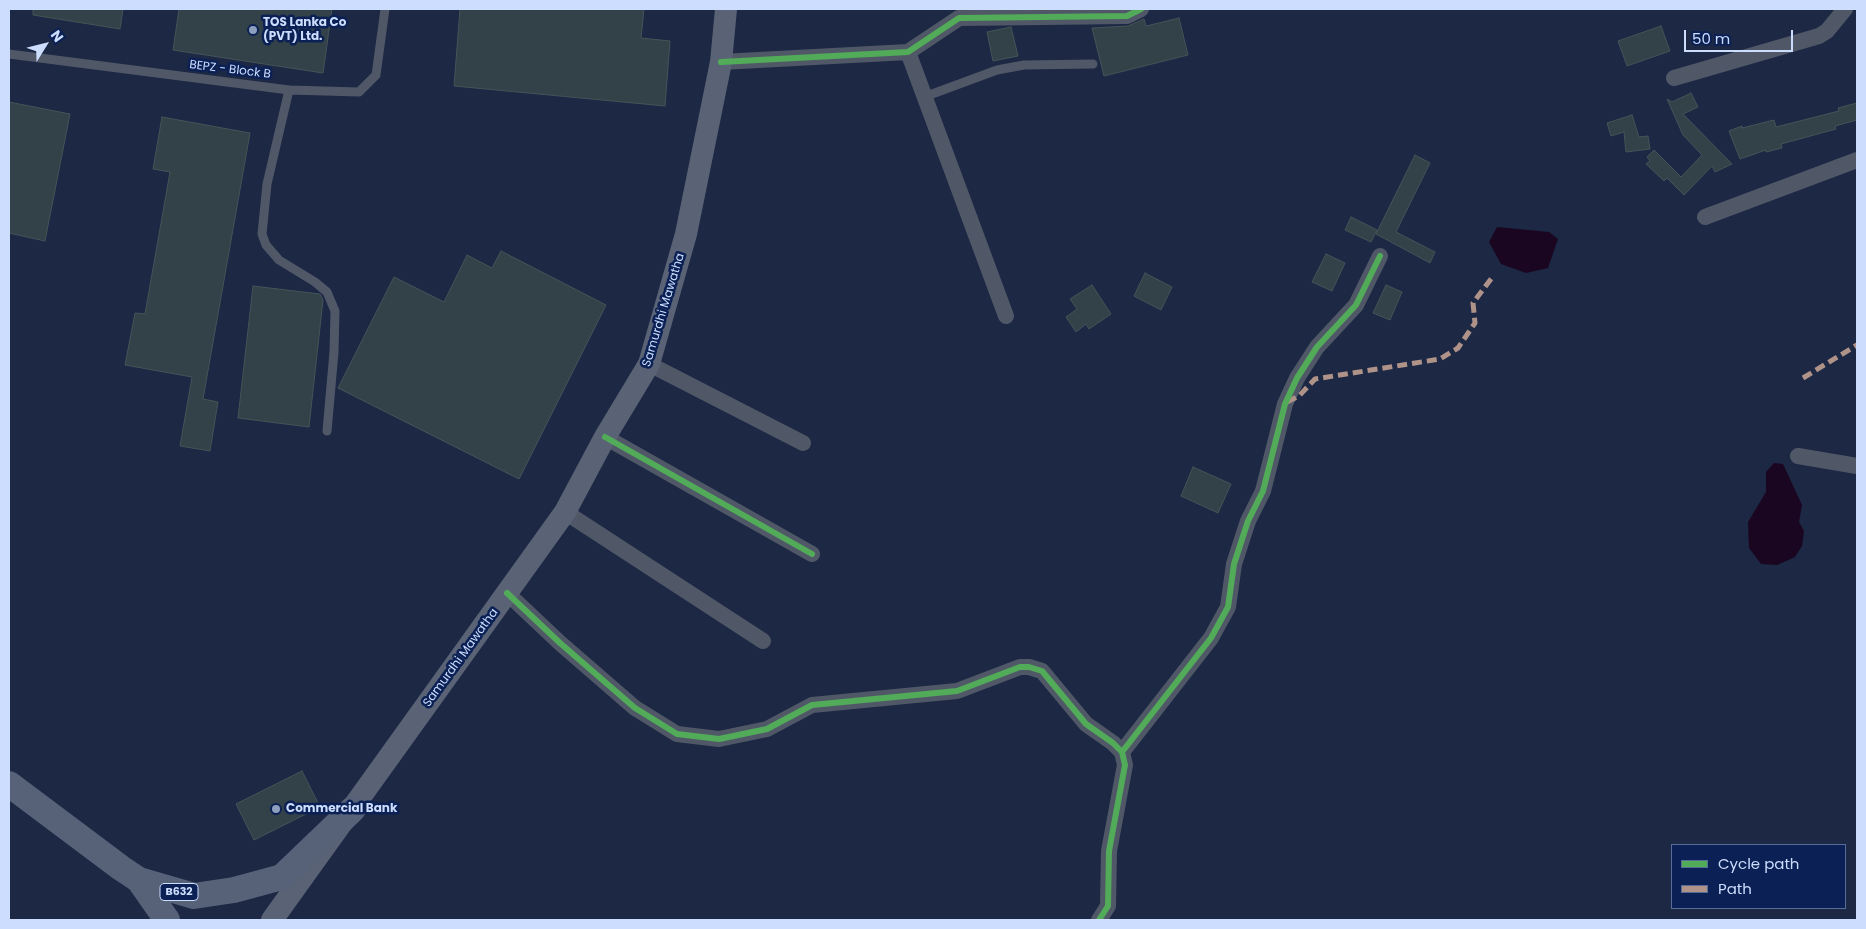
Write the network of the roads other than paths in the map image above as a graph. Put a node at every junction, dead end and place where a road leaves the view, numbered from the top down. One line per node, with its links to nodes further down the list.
1 (385, 9): 10 (lane, BEPZ - Block B)
2 (726, 9): 7 (main road, Samurdhi Mawatha)
3 (1141, 9): 5 (street)
4 (1845, 9): 9 (street)
5 (908, 52): 7 (street); 11 (street)
6 (9, 54): 10 (lane, BEPZ - Block B)
7 (721, 62): 16 (main road, Samurdhi Mawatha)
8 (1093, 64): 11 (lane)
9 (1674, 78)
10 (289, 90): 17 (lane)
11 (924, 97): 15 (street)
12 (1857, 160): 13 (street)
13 (1705, 217)
14 (1380, 256): 26 (street)
15 (1006, 316)
16 (649, 364): 18 (main road, Samurdhi Mawatha); 19 (street)
17 (327, 432)
18 (605, 437): 22 (main road, Samurdhi Mawatha); 23 (street)
19 (803, 443)
20 (1798, 456): 21 (street)
21 (1857, 466)
22 (565, 512): 24 (main road, Samurdhi Mawatha); 25 (street)
23 (812, 554)
24 (507, 594): 26 (street); 28 (main road, Samurdhi Mawatha)
25 (763, 641)
26 (1122, 752): 32 (street)
27 (9, 784): 29 (main road, B632)
28 (353, 809): 29 (main road, B632); 31 (main road, Samurdhi Mawatha)
29 (139, 880): 30 (main road, B632)
30 (167, 920)
31 (272, 920)
32 (1099, 920)

